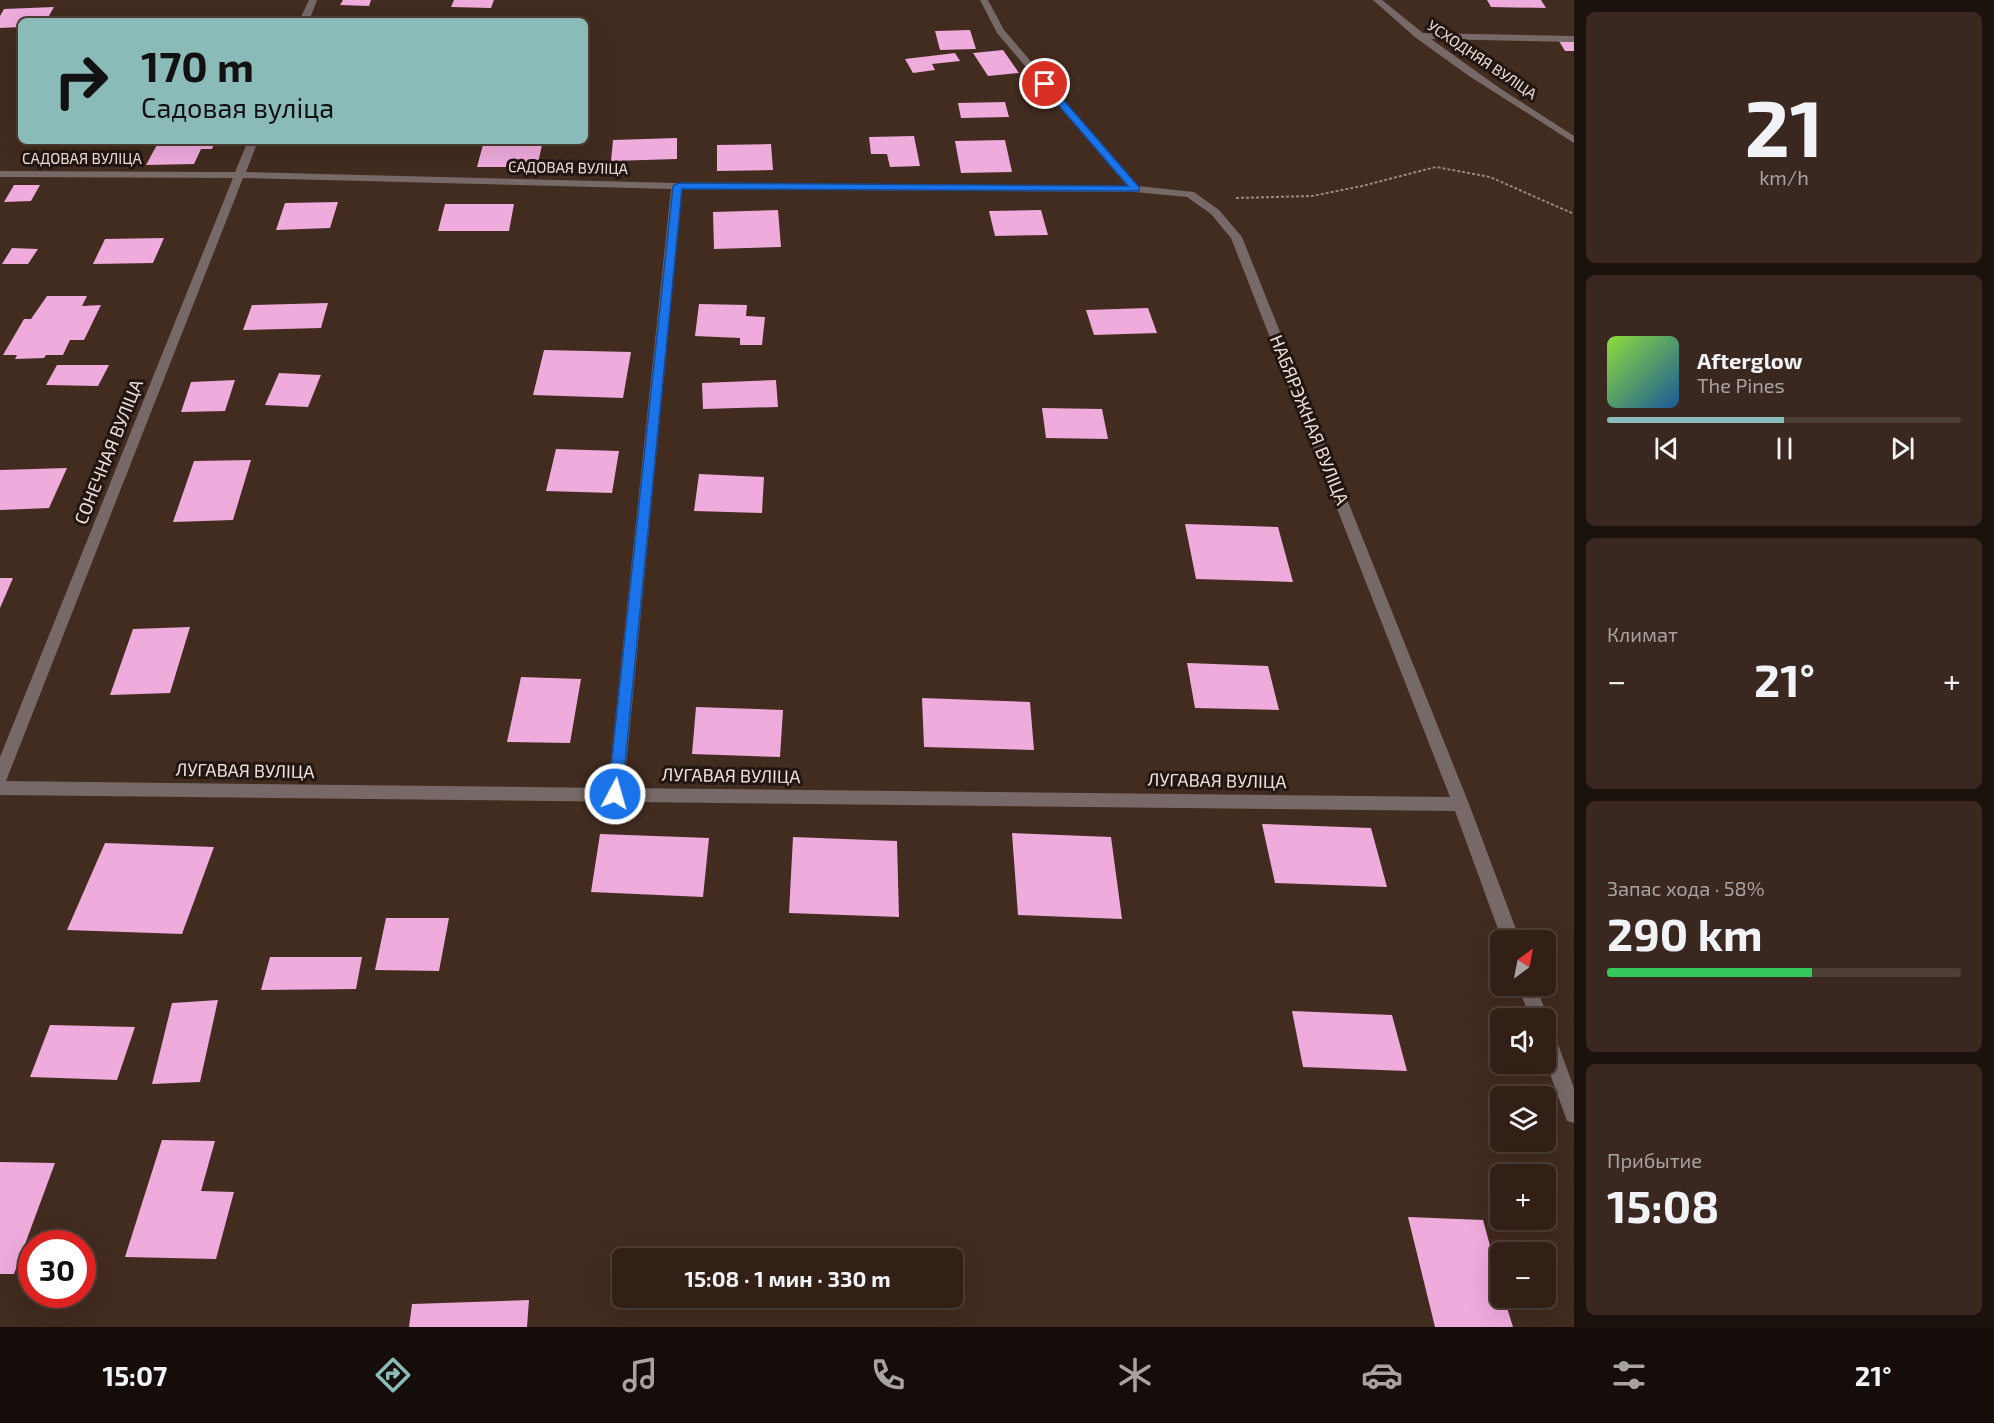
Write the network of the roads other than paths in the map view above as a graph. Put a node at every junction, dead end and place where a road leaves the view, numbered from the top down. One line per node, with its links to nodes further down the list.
1 (312, 0): 4 (street)
2 (984, 0): 12 (street)
3 (1377, 0): 5 (street, УСХОДНЯЯ ВУЛІЦА)
4 (305, 18)
5 (1419, 36): 6 (street); 7 (street, УСХОДНЯЯ ВУЛІЦА)
6 (1574, 39)
7 (1574, 140)
8 (252, 144): 10 (street, СОНЕЧНАЯ ВУЛІЦА)
9 (0, 174): 10 (street, САДОВАЯ ВУЛІЦА)
10 (238, 175): 11 (street, САДОВАЯ ВУЛІЦА); 13 (street, СОНЕЧНАЯ ВУЛІЦА)
11 (678, 186): 12 (street, САДОВАЯ ВУЛІЦА); 15 (street)
12 (1135, 189): 16 (street, НАБЯРЭЖНАЯ ВУЛІЦА)
13 (0, 777)
14 (0, 788): 15 (street, ЛУГАВАЯ ВУЛІЦА)
15 (615, 794): 16 (street, ЛУГАВАЯ ВУЛІЦА)
16 (1461, 804): 17 (street, НАБЯРЭЖНАЯ ВУЛІЦА)
17 (1507, 930)
18 (1556, 1064): 19 (street)
19 (1574, 1114)

